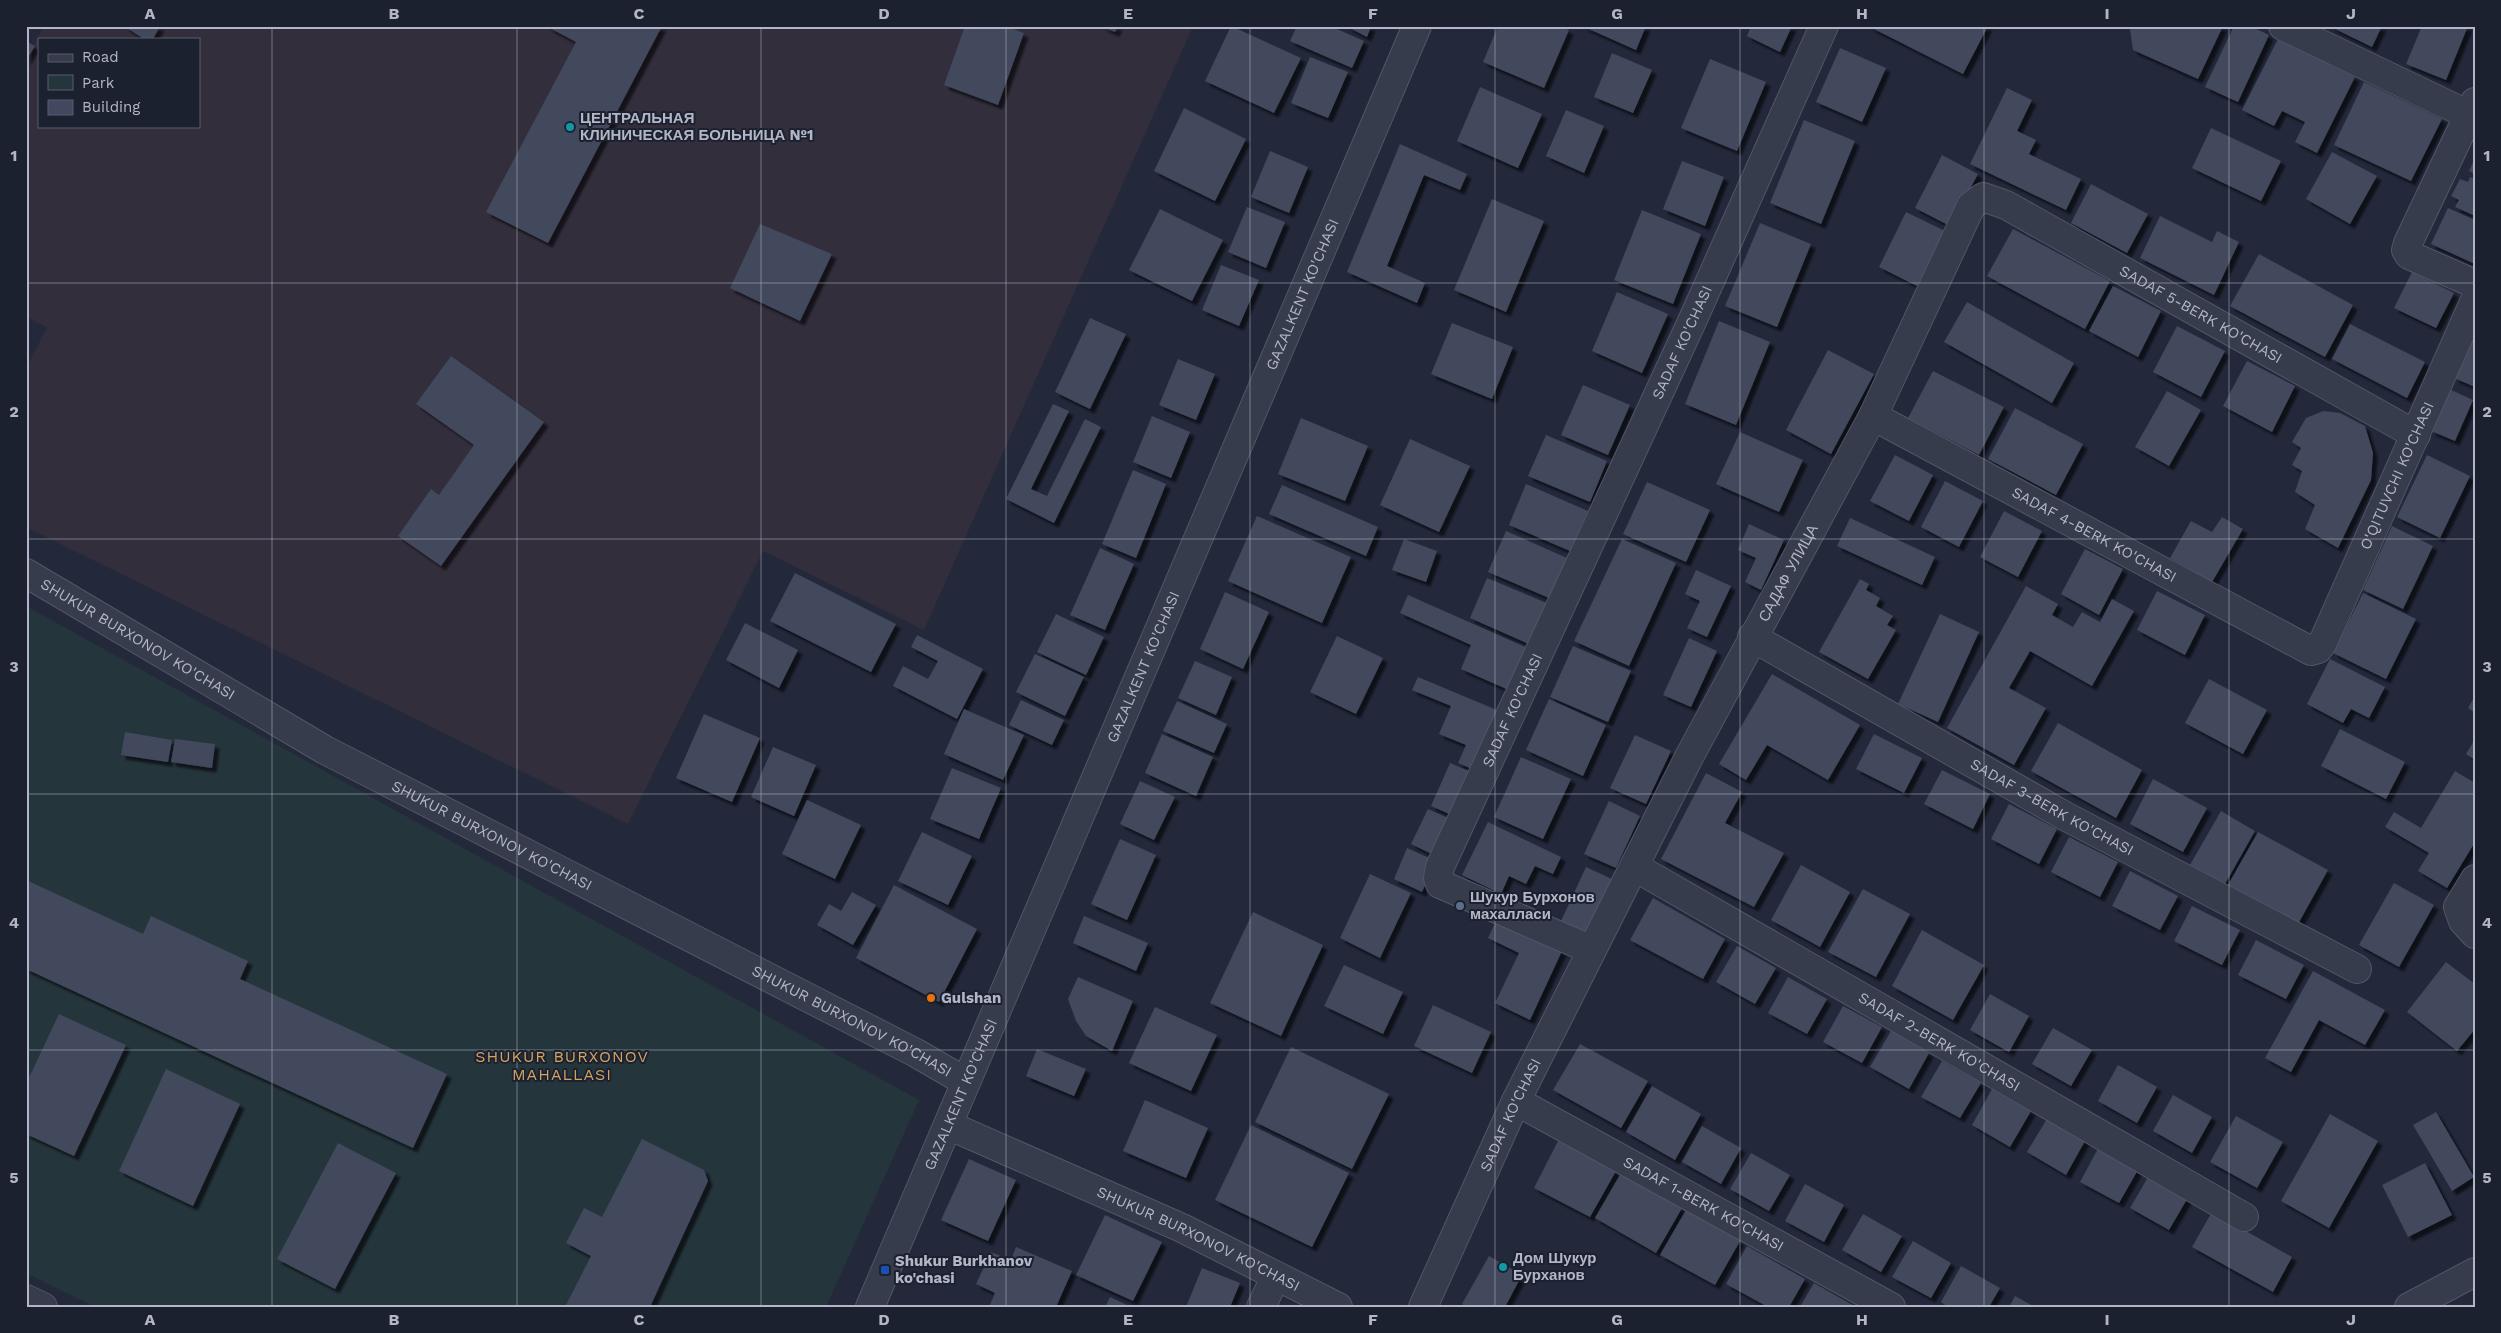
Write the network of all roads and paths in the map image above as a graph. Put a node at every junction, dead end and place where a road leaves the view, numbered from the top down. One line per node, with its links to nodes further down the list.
1 (1417, 26): 18 (street, GAZALKENT KO'CHASI)
2 (1824, 26): 16 (street, SADAF KO'CHASI)
3 (2283, 26): 4 (street)
4 (2472, 109): 6 (street)
5 (1983, 198): 8 (street, САДАФ УЛИЦА); 9 (street, SADAF 5-BERK KO'CHASI)
6 (2475, 284)
7 (2475, 300): 9 (street, O'QITUVCHI KO'CHASI)
8 (1873, 416): 11 (street, САДАФ УЛИЦА); 12 (street, SADAF 4-BERK KO'CHASI)
9 (2416, 435): 12 (street, O'QITUVCHI KO'CHASI)
10 (26, 573): 18 (street, SHUKUR BURXONOV KO'CHASI)
11 (1752, 637): 13 (street, САДАФ УЛИЦА); 17 (street, SADAF 3-BERK KO'CHASI)
12 (2318, 649)
13 (1635, 867): 16 (street, САДАФ УЛИЦА); 21 (street, SADAF 2-BERK KO'CHASI)
14 (2475, 879): 15 (street)
15 (2475, 934)
16 (1592, 950): 19 (street, SADAF KO'CHASI)
17 (2357, 969)
18 (966, 1082): 20 (street, GAZALKENT KO'CHASI)
19 (1516, 1101): 29 (street, SADAF KO'CHASI); 30 (street, SADAF 1-BERK KO'CHASI)
20 (948, 1125): 23 (street, SHUKUR BURXONOV KO'CHASI); 26 (street, GAZALKENT KO'CHASI)
21 (2244, 1217)
22 (2475, 1272): 31 (street)
23 (1276, 1276): 27 (street); 28 (street, SHUKUR BURXONOV KO'CHASI)
24 (26, 1299): 25 (street)
25 (43, 1307)
26 (870, 1307)
27 (1261, 1307)
28 (1338, 1307)
29 (1422, 1307)
30 (1891, 1307)
31 (2409, 1307)

